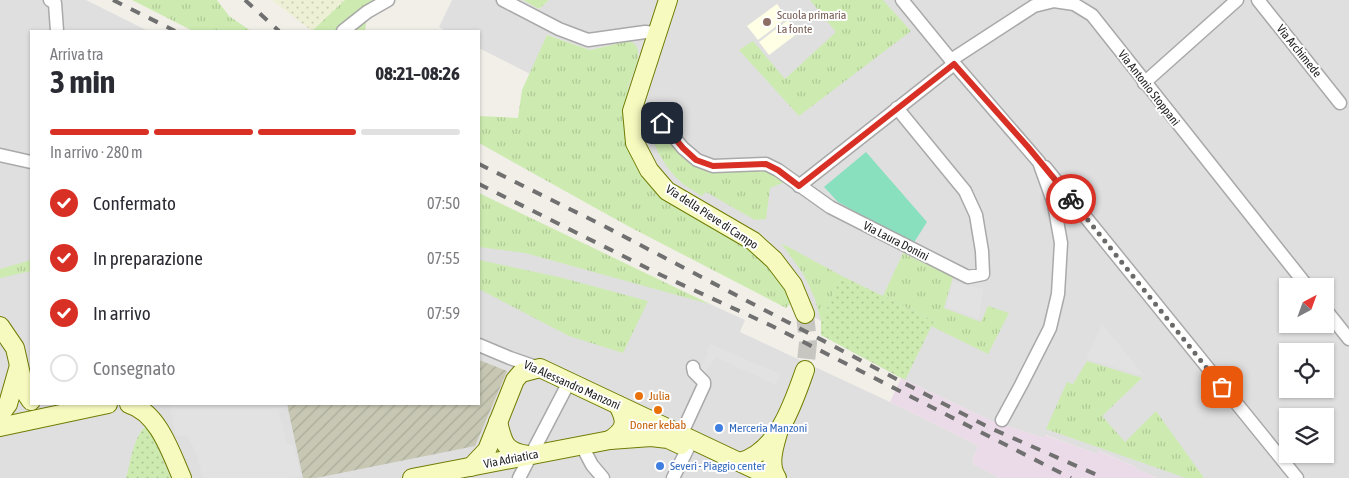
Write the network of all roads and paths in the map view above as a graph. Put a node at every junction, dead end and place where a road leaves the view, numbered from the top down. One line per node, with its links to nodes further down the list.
1 (50, 0): 8 (street)
2 (388, 0): 9 (street)
3 (503, 0): 10 (street)
4 (668, 0): 10 (main road, Via della Pieve di Campo)
5 (902, 0): 11 (street)
6 (1237, 0): 12 (street)
7 (1258, 0): 13 (street, Via Archimede)
8 (57, 30)
9 (344, 30)
10 (657, 33): 21 (main road, Via della Pieve di Campo)
11 (952, 62): 12 (street, Via Antonio Stoppani); 14 (street, Via Antonio Stoppani); 18 (street)
12 (1144, 82): 20 (street, Via Antonio Stoppani)
13 (1340, 103)
14 (897, 108): 19 (street, Via Antonio Stoppani); 19 (street, Via Laura Donini)
15 (652, 111): 19 (street, Via Laura Donini)
16 (0, 155): 17 (street)
17 (30, 162)
18 (1039, 162): 40 (street); 58 (street)
19 (799, 186)
20 (1301, 278)
21 (805, 314)
22 (1334, 320): 24 (street)
23 (0, 326): 27 (main road)
24 (1349, 339)
25 (480, 344): 26 (street, Via Alessandro Manzoni)
26 (510, 358): 29 (street, Via Alessandro Manzoni); 31 (street)
27 (19, 364): 33 (main road); 39 (main road)
28 (693, 367): 45 (street)
29 (540, 368): 31 (main road); 32 (main road, Via Alessandro Manzoni)
30 (805, 370): 43 (main road)
31 (514, 380): 41 (main road)
32 (569, 382): 37 (main road, Via Alessandro Manzoni); 47 (street)
33 (30, 400)
34 (36, 405): 38 (main road)
35 (103, 405): 38 (main road)
36 (132, 405): 51 (main road)
37 (618, 405): 44 (main road); 45 (main road, Via Alessandro Manzoni)
38 (60, 413): 42 (main road)
39 (0, 415)
40 (1002, 420)
41 (498, 422): 47 (main road); 49 (main road)
42 (0, 428)
43 (778, 431): 48 (main road); 57 (main road)
44 (610, 440): 45 (main road, Via Alessandro Manzoni); 46 (main road, Via Adriatica)
45 (685, 441): 48 (main road, Via Alessandro Manzoni); 54 (street); 55 (main road, Via Alessandro Manzoni)
46 (582, 446): 47 (main road, Via Adriatica); 53 (street)
47 (531, 456): 49 (main road, Via Adriatica); 52 (street)
48 (740, 462): 56 (main road, Via Alessandro Manzoni)
49 (471, 467): 50 (main road, Via Adriatica)
50 (424, 477)
51 (182, 478)
52 (519, 478)
53 (604, 478)
54 (673, 478)
55 (752, 478)
56 (774, 478)
57 (777, 478)
58 (1297, 478)

